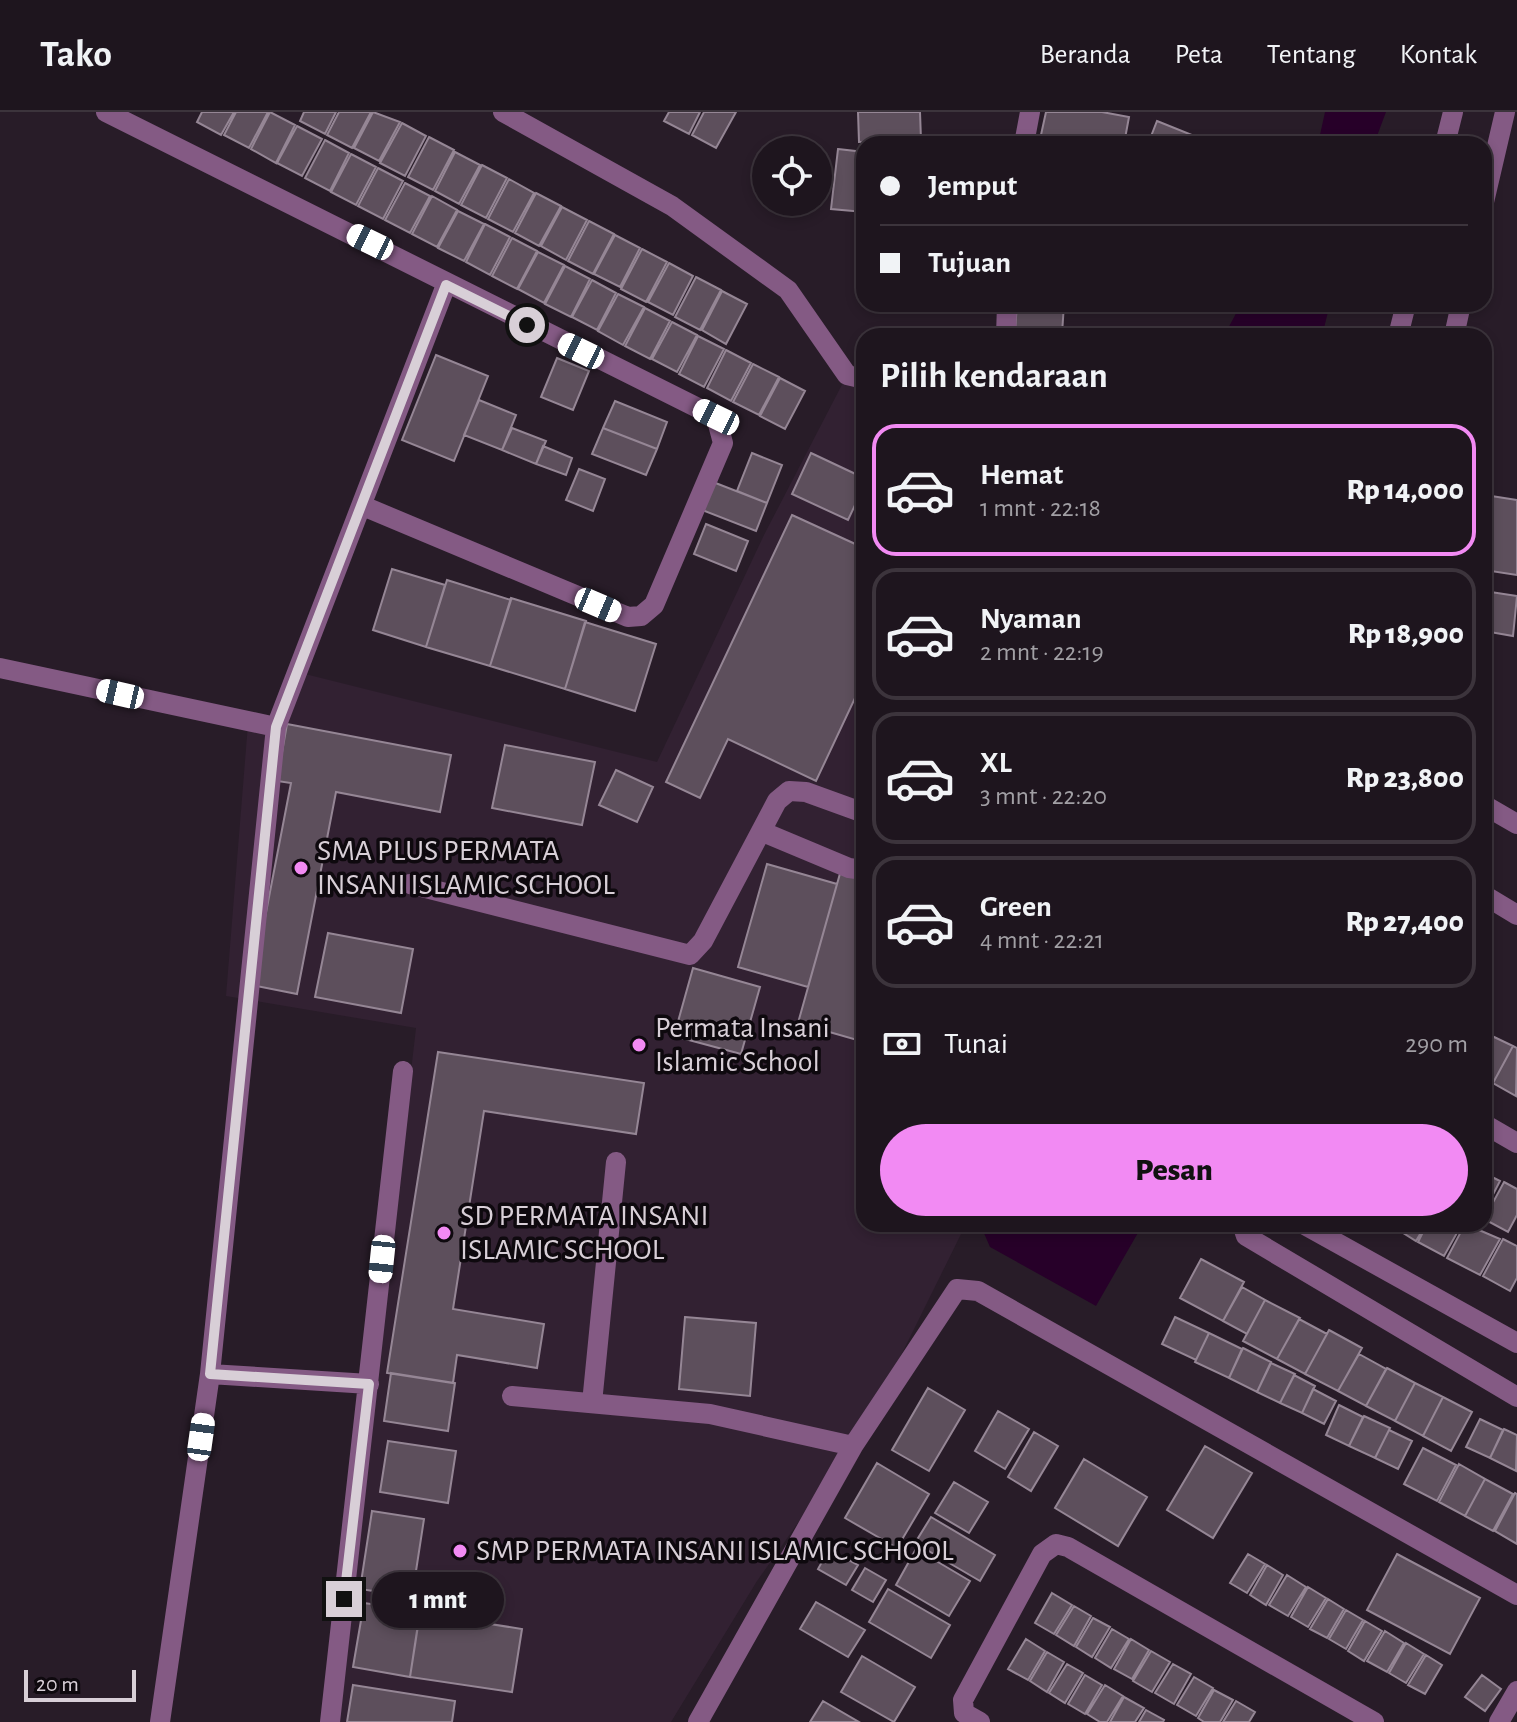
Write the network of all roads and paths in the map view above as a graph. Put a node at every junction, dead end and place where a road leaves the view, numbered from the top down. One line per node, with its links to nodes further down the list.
1 (106, 112): 9 (street)
2 (503, 112): 10 (street)
3 (1030, 112): 6 (street)
4 (1453, 112): 7 (street)
5 (1505, 112): 8 (street)
6 (1026, 136)
7 (1447, 136)
8 (1492, 168)
9 (446, 285): 11 (street); 11 (street)
10 (856, 377)
11 (363, 506): 13 (street)
12 (0, 668): 13 (street)
13 (276, 727): 29 (street)
14 (856, 810): 17 (street)
15 (1492, 810): 16 (street)
16 (1517, 824)
17 (763, 832): 18 (street); 19 (street)
18 (856, 869)
19 (410, 884)
20 (1492, 900): 21 (street)
21 (1517, 915)
22 (403, 1071): 30 (street)
23 (1492, 1129): 24 (street)
24 (1517, 1143)
25 (616, 1162): 33 (street)
26 (1245, 1232): 32 (street)
27 (1317, 1232): 28 (street)
28 (1517, 1343)
29 (210, 1374): 30 (street); 37 (street)
30 (369, 1384): 38 (street)
31 (512, 1396): 33 (street)
32 (1517, 1397)
33 (592, 1403): 34 (street)
34 (853, 1446): 35 (street); 39 (street)
35 (1517, 1595)
36 (1517, 1691): 42 (street)
37 (160, 1722)
38 (330, 1722)
39 (698, 1722)
40 (980, 1722): 41 (street)
41 (1374, 1722)
42 (1499, 1722)

